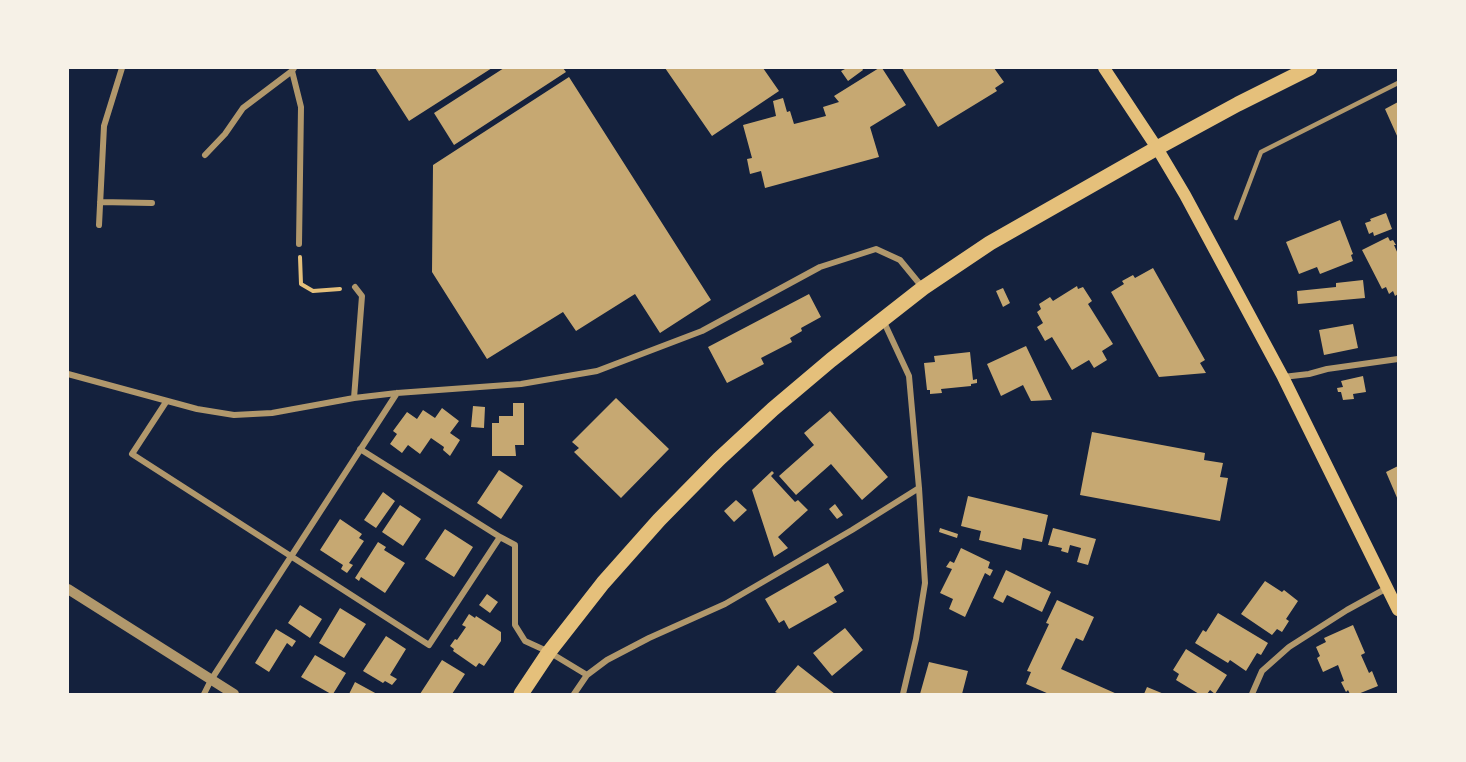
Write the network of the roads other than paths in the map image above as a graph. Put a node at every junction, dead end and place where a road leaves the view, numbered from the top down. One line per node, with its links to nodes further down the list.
1 (122, 68): 8 (street)
2 (1104, 68): 6 (main road)
3 (1310, 68): 6 (main road)
4 (293, 69): 7 (street); 12 (street)
5 (1398, 83): 10 (lane)
6 (1157, 148): 14 (main road); 18 (main road)
7 (205, 155)
8 (100, 202): 9 (street); 11 (street)
9 (152, 203)
10 (1236, 218)
11 (99, 225)
12 (299, 244)
13 (355, 287): 20 (street)
14 (923, 288): 15 (main road); 19 (street)
15 (883, 319): 23 (street); 29 (main road)
16 (1398, 358): 18 (street)
17 (68, 374): 21 (street)
18 (1283, 377): 26 (main road)
19 (397, 393): 20 (street); 22 (street)
20 (354, 398): 21 (street)
21 (166, 402): 25 (street)
22 (360, 449): 24 (street); 25 (street)
23 (919, 488): 30 (street); 36 (street)
24 (500, 537): 25 (street); 29 (street)
25 (291, 558): 31 (street)
26 (1388, 588): 28 (main road); 37 (street)
27 (68, 589): 31 (street)
28 (1398, 610)
29 (549, 652): 30 (street); 34 (main road)
30 (587, 675): 35 (street)
31 (212, 680): 32 (street); 33 (street)
32 (204, 694)
33 (234, 694)
34 (521, 694)
35 (574, 694)
36 (903, 694)
37 (1252, 694)

